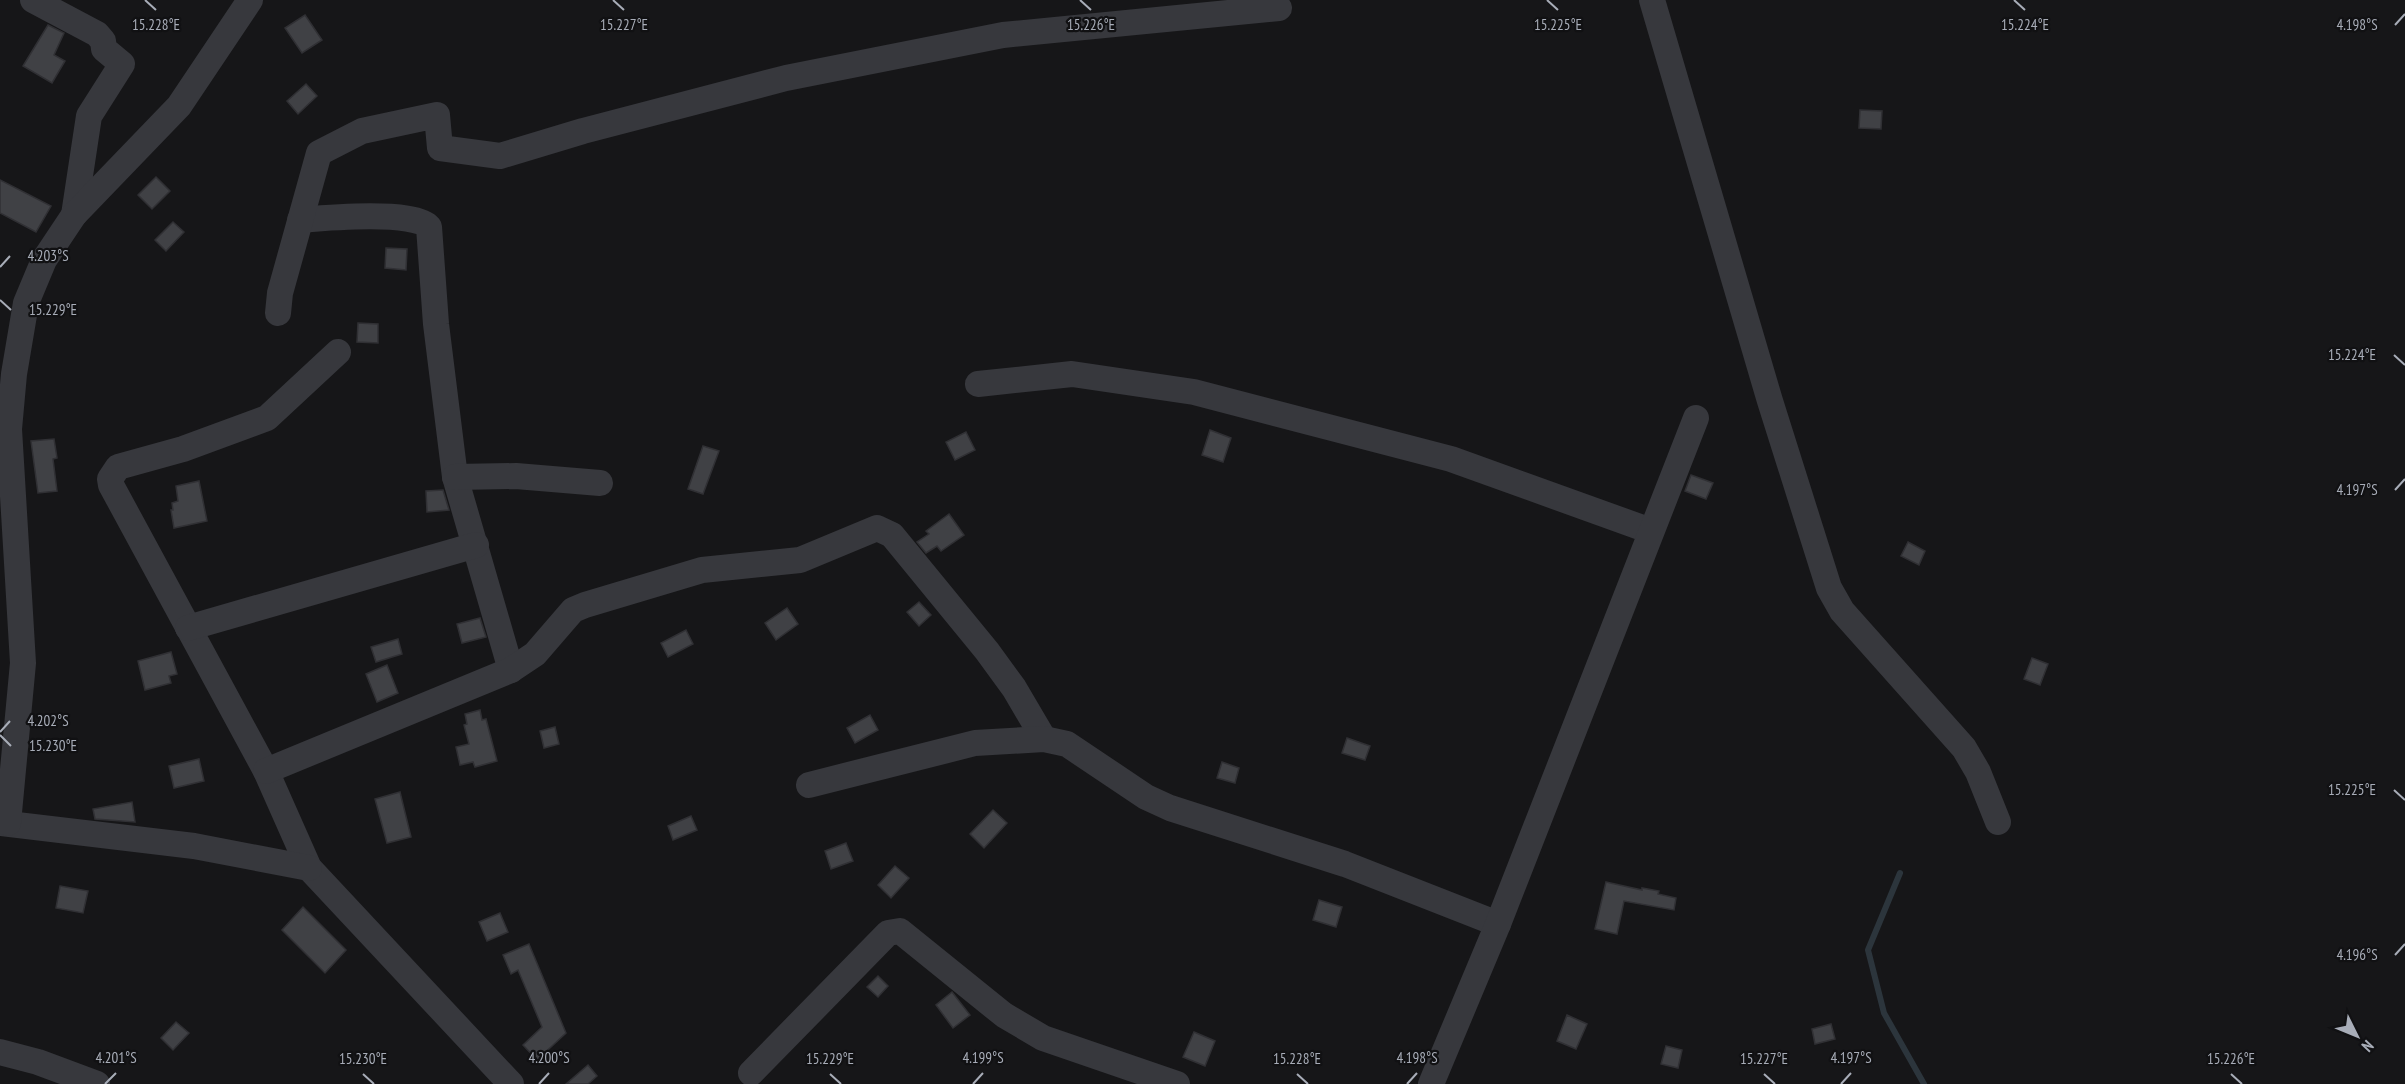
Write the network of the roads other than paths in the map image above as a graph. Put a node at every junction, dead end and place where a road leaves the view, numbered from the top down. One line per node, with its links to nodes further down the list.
1 (33, 0): 5 (street)
2 (250, 0): 5 (street)
3 (1652, 0): 20 (street)
4 (1279, 8): 6 (street)
5 (74, 215): 21 (street)
6 (300, 220): 7 (street); 11 (street)
7 (278, 313)
8 (338, 352): 15 (street)
9 (978, 384): 13 (street)
10 (1696, 417): 13 (street)
11 (455, 477): 12 (street); 14 (street)
12 (600, 483)
13 (1651, 531): 23 (street)
14 (476, 545): 15 (street); 16 (street)
15 (188, 628): 18 (street)
16 (511, 670): 17 (street); 18 (street)
17 (1044, 739): 19 (street); 23 (street)
18 (266, 771): 22 (street)
19 (809, 784)
20 (1998, 822)
21 (4, 823): 22 (street)
22 (309, 868): 27 (street)
23 (1498, 924): 29 (street)
24 (0, 1052): 26 (street)
25 (751, 1073): 28 (street)
26 (98, 1084)
27 (510, 1084)
28 (1178, 1084)
29 (1431, 1084)

